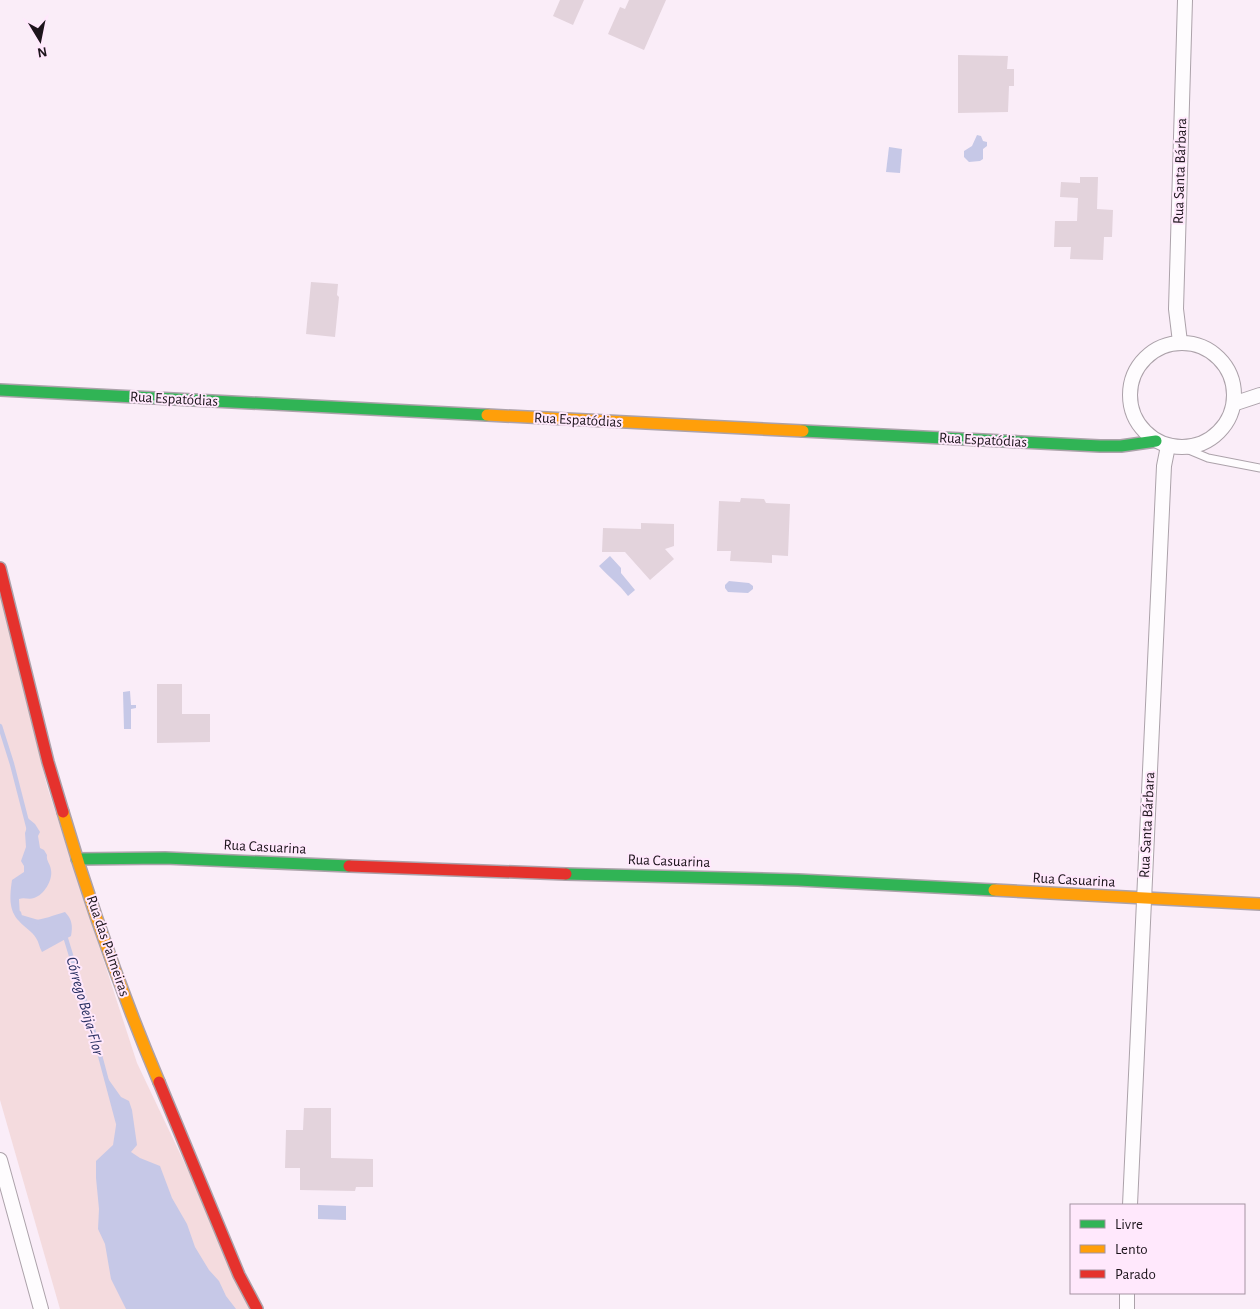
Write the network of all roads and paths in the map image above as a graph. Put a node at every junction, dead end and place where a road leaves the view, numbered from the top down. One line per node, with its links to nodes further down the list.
1 (1185, 0): 2 (street, Rua Santa Bárbara)
2 (1180, 342): 5 (street); 6 (street)
3 (0, 390): 6 (street, Rua Espatódias)
4 (1260, 395): 5 (street)
5 (1236, 403): 7 (street)
6 (1162, 444): 7 (street); 11 (street, Rua Santa Bárbara)
7 (1184, 448): 8 (lane)
8 (1260, 468)
9 (0, 568): 10 (street, Rua das Palmeiras)
10 (77, 859): 11 (street, Rua Casuarina); 17 (street, Rua das Palmeiras)
11 (1144, 898): 12 (street, Rua Casuarina); 14 (street, Rua Santa Bárbara)
12 (1260, 904)
13 (0, 1160): 16 (street)
14 (1130, 1204)
15 (1127, 1294): 18 (street)
16 (41, 1309)
17 (257, 1309)
18 (1127, 1309)

